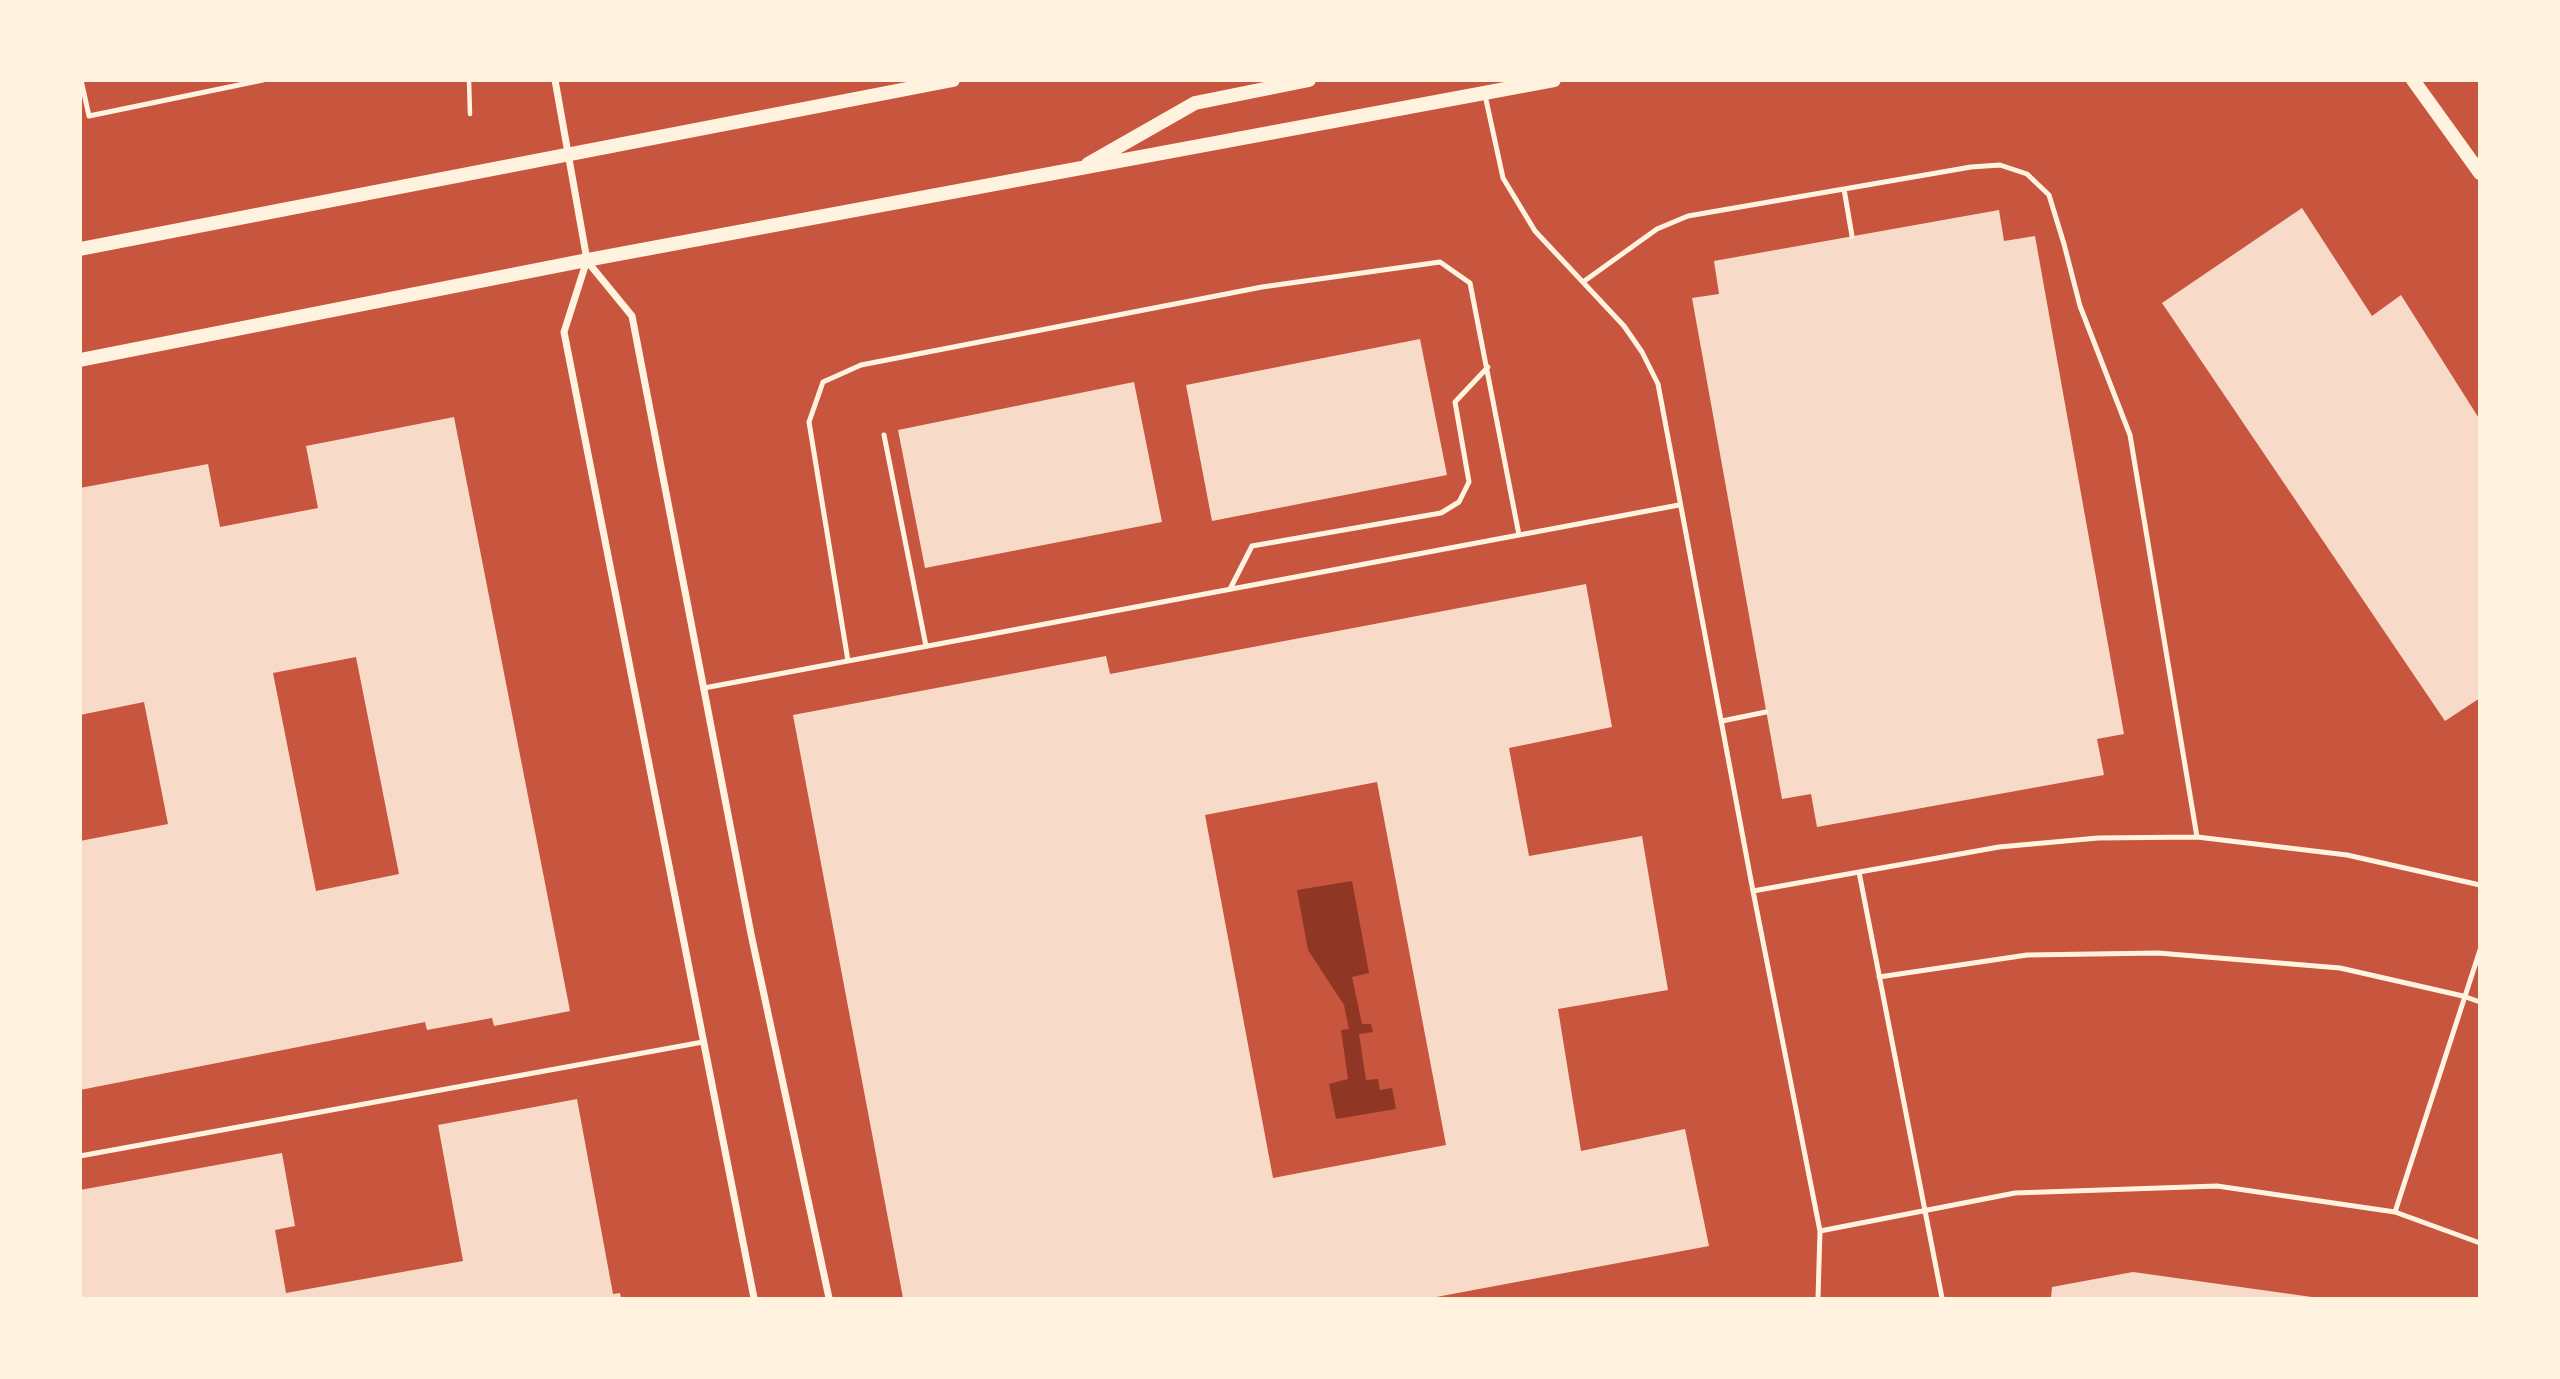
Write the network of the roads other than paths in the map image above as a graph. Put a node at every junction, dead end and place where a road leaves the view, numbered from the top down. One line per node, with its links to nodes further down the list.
1 (81, 80): 9 (lane)
2 (263, 80): 9 (lane)
3 (555, 80): 11 (street)
4 (953, 80): 11 (main road)
5 (1309, 80): 12 (main road)
6 (1554, 80): 8 (main road)
7 (2413, 80): 13 (main road)
8 (1488, 87): 12 (main road); 18 (lane)
9 (89, 116): 10 (lane)
10 (80, 118)
11 (569, 154): 16 (main road); 17 (street)
12 (1078, 169): 17 (main road)
13 (2480, 173)
14 (1843, 189): 15 (lane); 18 (lane); 30 (lane)
15 (1852, 236)
16 (80, 250)
17 (587, 260): 19 (main road); 27 (street); 38 (street)
18 (1583, 282): 22 (lane)
19 (80, 360)
20 (1488, 367): 23 (lane); 24 (lane); 26 (lane)
21 (884, 435): 25 (lane)
22 (1679, 505): 23 (lane); 29 (lane)
23 (1519, 535): 24 (lane)
24 (1230, 589): 25 (lane)
25 (926, 646): 26 (lane)
26 (848, 661): 27 (lane)
27 (704, 688): 45 (street)
28 (1766, 712): 29 (lane)
29 (1722, 721): 33 (lane)
30 (2197, 837): 31 (lane); 32 (lane)
31 (1859, 872): 33 (lane); 35 (lane)
32 (2480, 885)
33 (1753, 891): 42 (lane)
34 (2480, 950): 36 (lane)
35 (1879, 977): 36 (lane); 40 (lane)
36 (2463, 996): 37 (lane); 41 (lane)
37 (2480, 1002)
38 (702, 1042): 39 (lane); 44 (street)
39 (80, 1156)
40 (1926, 1212): 41 (lane); 42 (lane); 47 (lane)
41 (2395, 1212): 43 (lane)
42 (1819, 1231): 46 (lane)
43 (2480, 1243)
44 (754, 1298)
45 (829, 1298)
46 (1818, 1298)
47 (1942, 1298)

